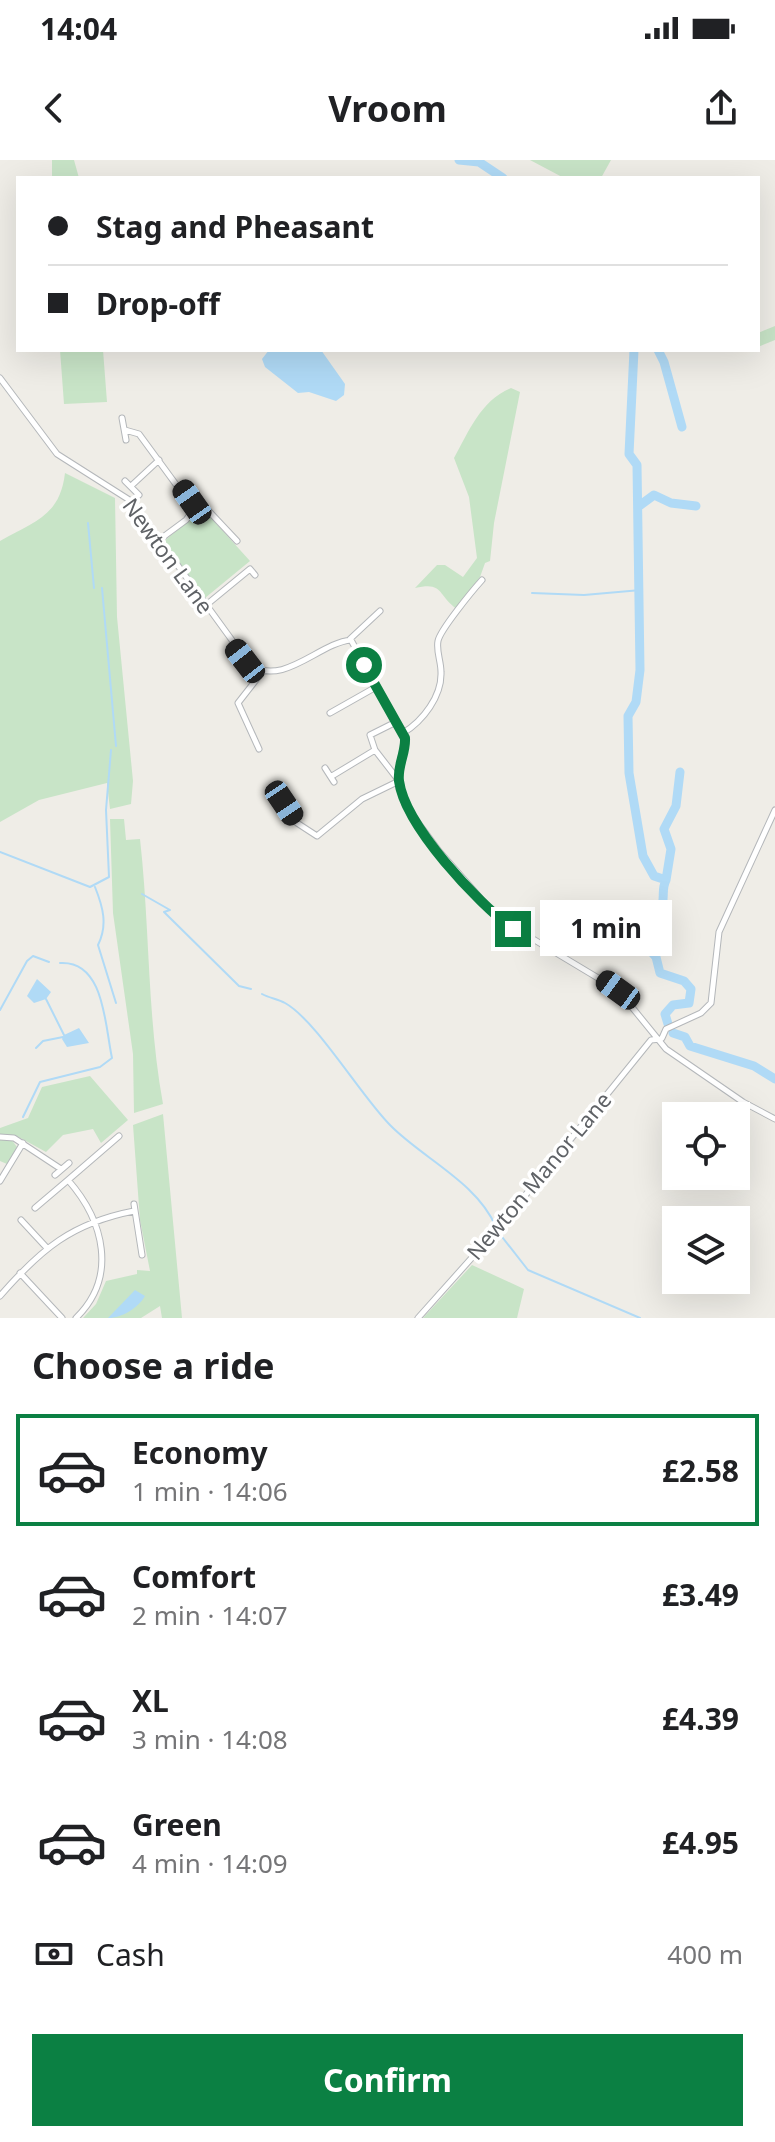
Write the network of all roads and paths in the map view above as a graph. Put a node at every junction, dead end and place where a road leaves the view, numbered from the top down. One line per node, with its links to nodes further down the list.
1 (0, 378): 10 (street, Newton Lane)
2 (122, 418): 3 (street)
3 (125, 430): 4 (street); 5 (street)
4 (126, 440)
5 (159, 460): 7 (street); 9 (street)
6 (125, 481): 7 (street)
7 (131, 486): 8 (street)
8 (139, 495)
9 (194, 509): 10 (street); 11 (street)
10 (159, 540): 14 (street, Newton Lane)
11 (237, 541)
12 (255, 575): 14 (street)
13 (482, 580): 21 (street)
14 (205, 606): 17 (street, Newton Lane)
15 (380, 611): 16 (street)
16 (351, 640): 17 (street); 18 (street)
17 (263, 671): 22 (street)
18 (376, 687): 19 (street); 20 (street)
19 (330, 713)
20 (396, 722): 21 (street); 23 (street)
21 (403, 733): 25 (street)
22 (259, 749)
23 (375, 750): 24 (street); 25 (street)
24 (325, 768)
25 (399, 781): 26 (street); 28 (street)
26 (284, 803)
27 (775, 810): 28 (street, Newton Manor Lane)
28 (662, 1039): 29 (street); 47 (street, Newton Manor Lane)
29 (775, 1119)
30 (119, 1136): 36 (street)
31 (0, 1137): 32 (street)
32 (23, 1143): 34 (street); 37 (street)
33 (69, 1163): 34 (street)
34 (61, 1169): 35 (street)
35 (55, 1175)
36 (68, 1180): 38 (street); 39 (street)
37 (0, 1181)
38 (35, 1208)
39 (94, 1219): 41 (street); 42 (street); 46 (street)
40 (21, 1220): 41 (street)
41 (47, 1248): 43 (street)
42 (142, 1255)
43 (20, 1273): 44 (street); 45 (street)
44 (0, 1296)
45 (62, 1318)
46 (76, 1318)
47 (418, 1318)

